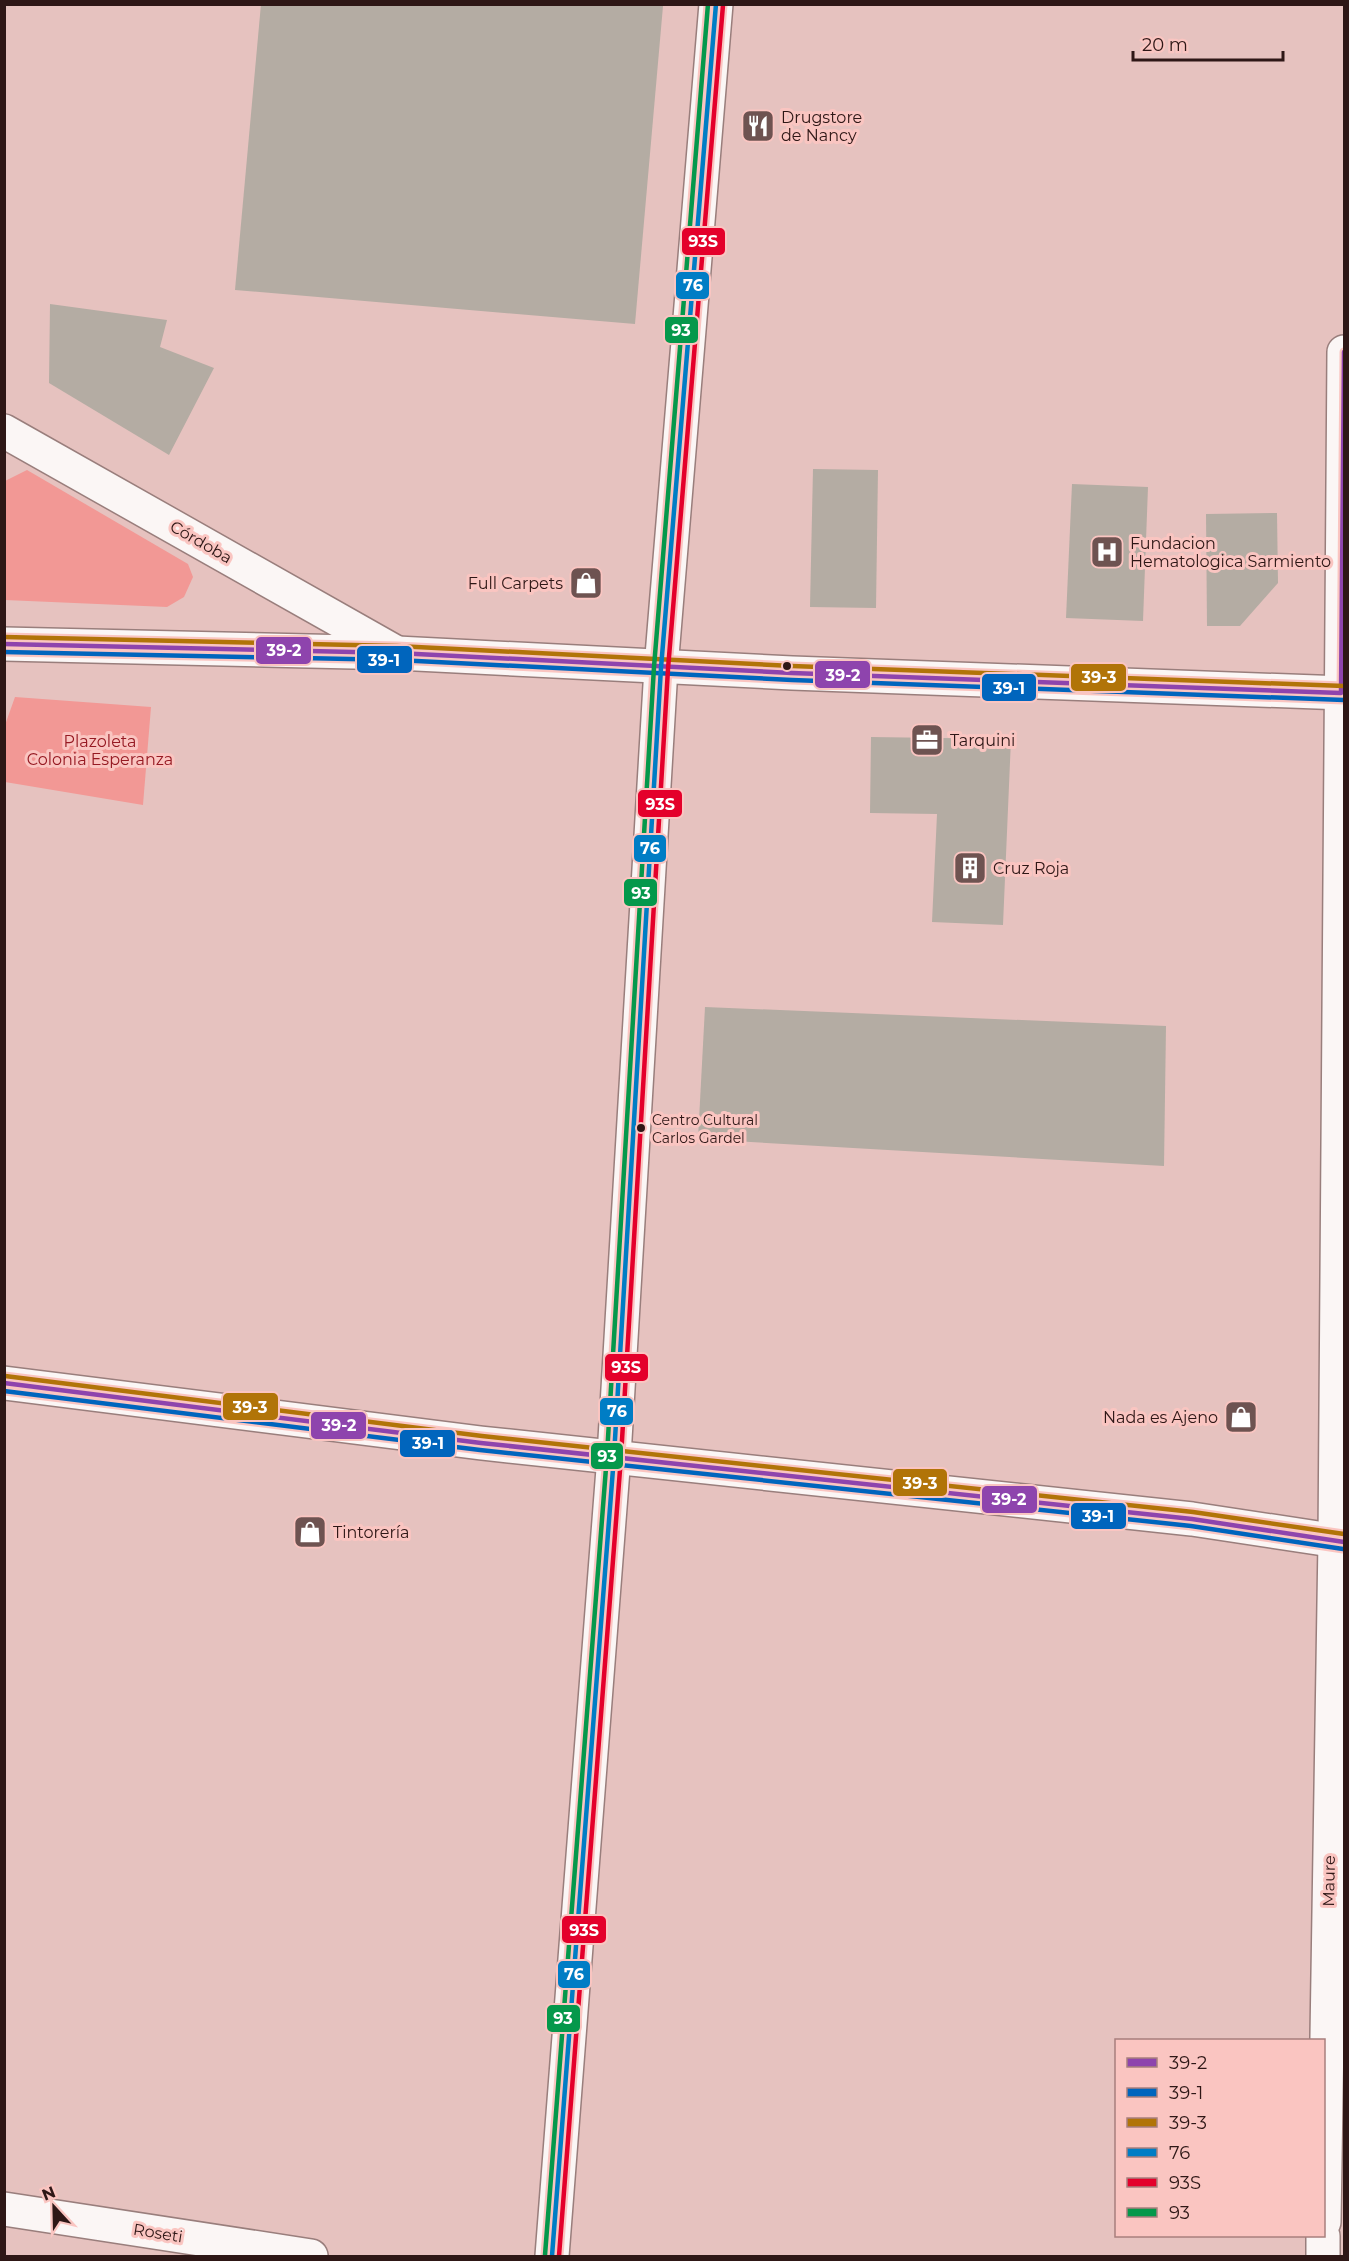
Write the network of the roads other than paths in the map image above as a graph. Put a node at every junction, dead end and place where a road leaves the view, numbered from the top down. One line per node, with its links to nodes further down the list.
1 (716, 4): 6 (street)
2 (1344, 352): 7 (street, Maure)
3 (4, 431): 5 (street, Córdoba)
4 (4, 644): 5 (street, Córdoba)
5 (397, 653): 6 (street, Córdoba)
6 (661, 668): 7 (street, Córdoba); 9 (street)
7 (1343, 693): 10 (street, Maure)
8 (4, 1383): 9 (street)
9 (614, 1456): 10 (street); 15 (street)
10 (1340, 1541): 11 (street, Maure)
11 (1325, 2142)
12 (4, 2209): 14 (street, Roseti)
13 (1323, 2237): 16 (street)
14 (311, 2256)
15 (552, 2256)
16 (1323, 2256)

